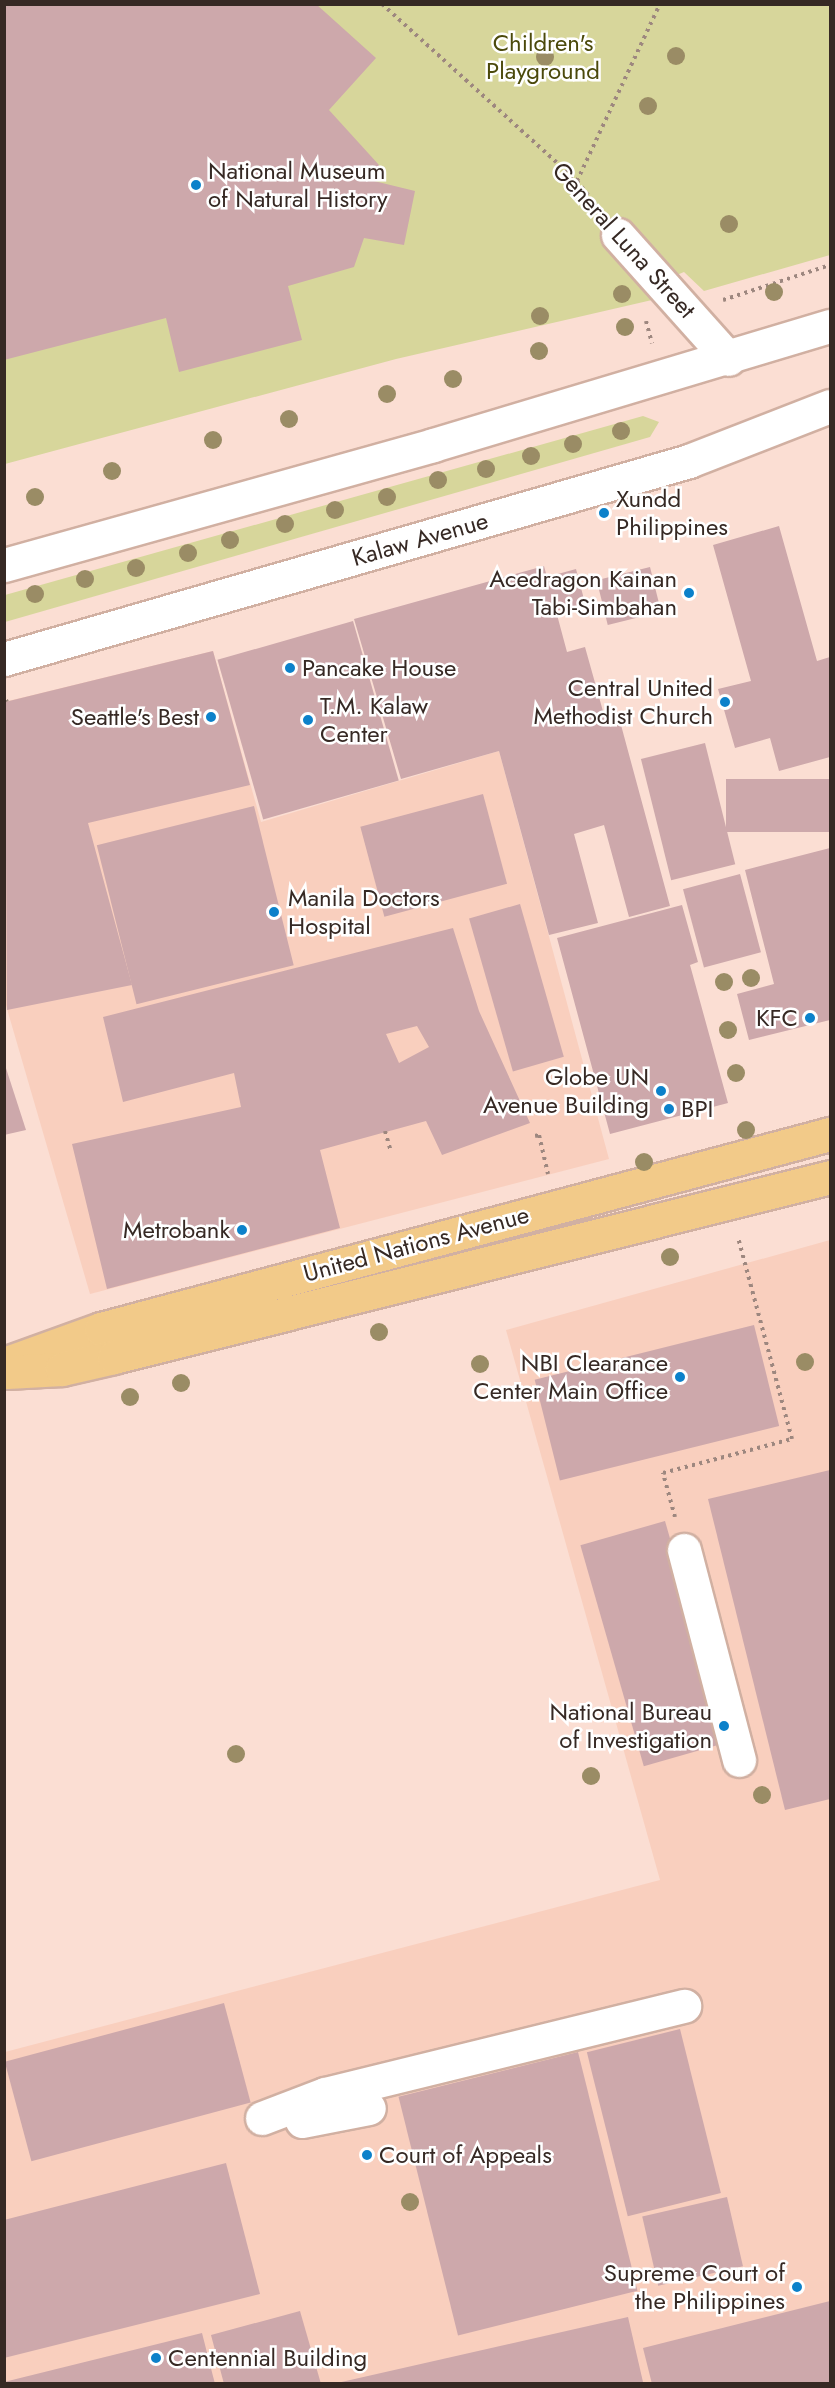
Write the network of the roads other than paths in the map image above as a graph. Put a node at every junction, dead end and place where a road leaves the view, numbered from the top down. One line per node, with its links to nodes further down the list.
1 (618, 235): 3 (street, General Luna Street)
2 (831, 326): 3 (street)
3 (729, 359): 5 (street)
4 (828, 412): 6 (street, Kalaw Avenue)
5 (4, 565)
6 (4, 659)
7 (831, 1134): 9 (main road, United Nations Avenue)
8 (831, 1177): 9 (main road, United Nations Avenue)
9 (107, 1343): 10 (main road, United Nations Avenue); 11 (main road, United Nations Avenue)
10 (4, 1364)
11 (4, 1372)
12 (684, 1550): 13 (street)
13 (739, 1760)
14 (684, 2006): 15 (street)
15 (369, 2108)

